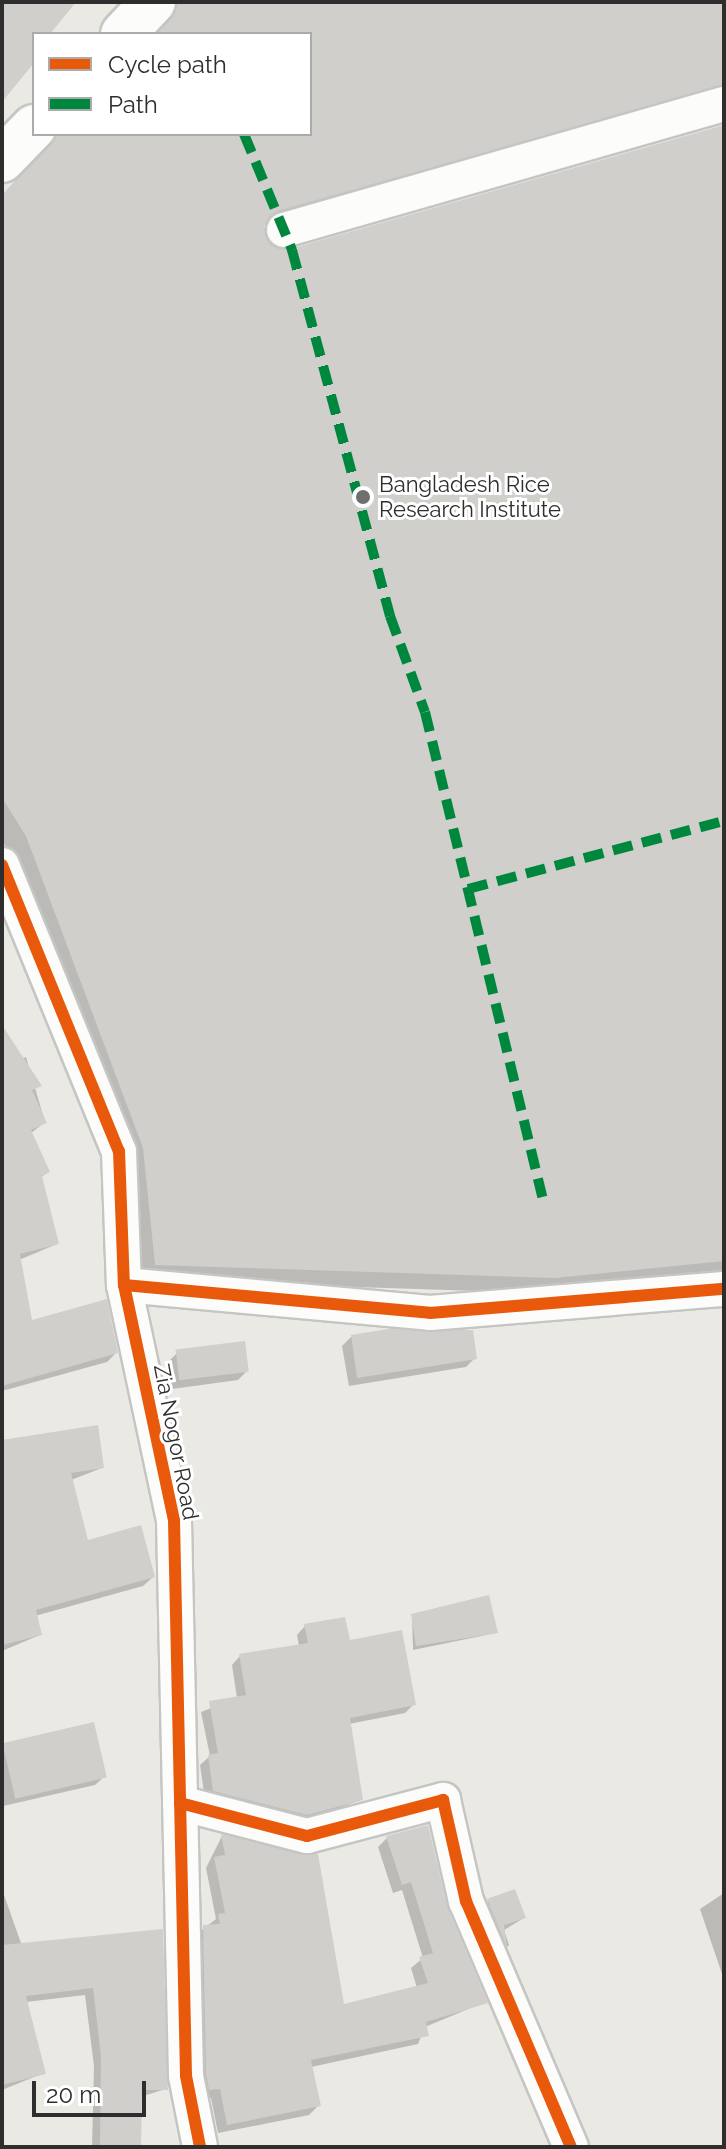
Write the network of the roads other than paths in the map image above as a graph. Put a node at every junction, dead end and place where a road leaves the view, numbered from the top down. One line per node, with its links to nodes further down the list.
1 (153, 2): 2 (street)
2 (125, 32)
3 (724, 104): 6 (street)
4 (32, 129): 5 (street)
5 (2, 160)
6 (284, 230)
7 (2, 865): 8 (street, Zia Nogor Road)
8 (124, 1285): 9 (street); 10 (street, Zia Nogor Road)
9 (724, 1289)
10 (180, 1803): 11 (street, Zia Nogor Road); 12 (street)
11 (200, 2147)
12 (571, 2147)

